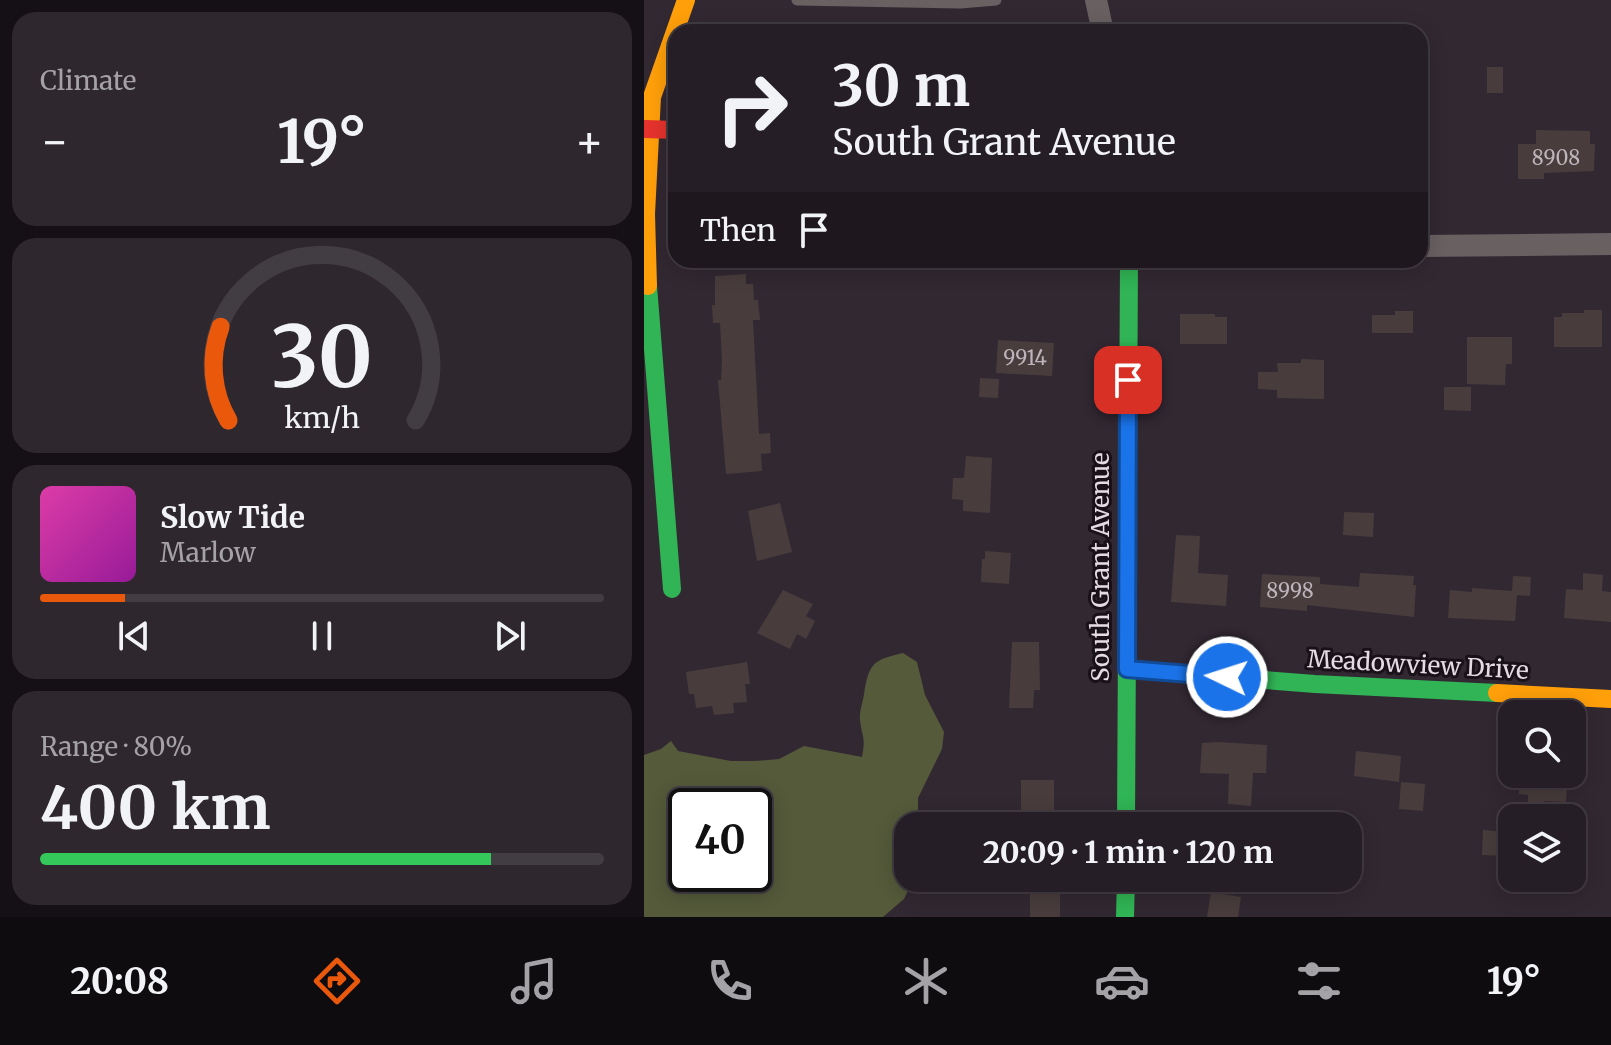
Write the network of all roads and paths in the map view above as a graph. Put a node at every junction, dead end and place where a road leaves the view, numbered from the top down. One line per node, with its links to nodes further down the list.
1 (686, 0): 6 (street)
2 (797, 0): 3 (lane)
3 (996, 0)
4 (1096, 0): 8 (street)
5 (876, 21): 7 (path)
6 (678, 24)
7 (875, 24)
8 (1101, 24)
9 (668, 51): 10 (street)
10 (646, 129): 11 (street); 15 (street)
11 (668, 130)
12 (1611, 244): 13 (street)
13 (1428, 246)
14 (1129, 268): 16 (street, South Grant Avenue)
15 (672, 589)
16 (1127, 669): 17 (street, Meadowview Drive); 18 (street, South Grant Avenue)
17 (1611, 699)
18 (1126, 812)
19 (1126, 892): 20 (street)
20 (1125, 917)

